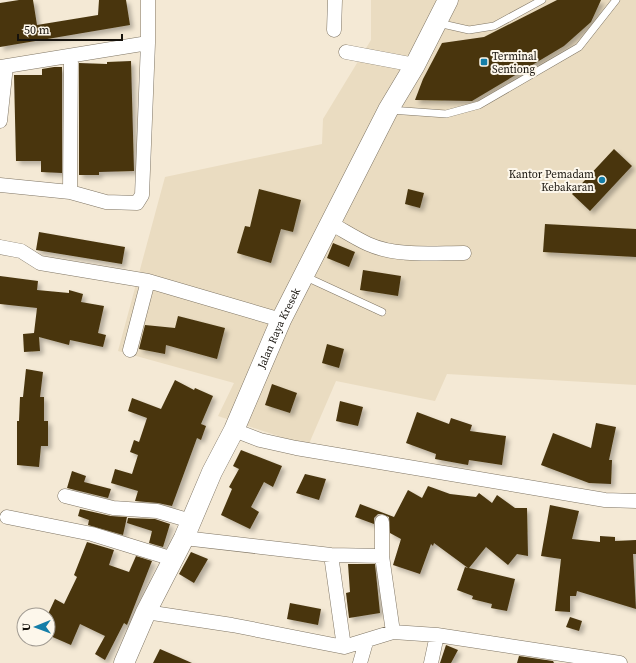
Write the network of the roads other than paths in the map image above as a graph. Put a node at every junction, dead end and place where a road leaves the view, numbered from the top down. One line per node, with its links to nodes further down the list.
1 (148, 0): 8 (street)
2 (335, 0): 7 (street)
3 (448, 0): 6 (main road, Jalan Raya Kresek)
4 (542, 0): 6 (lane)
5 (616, 0): 13 (lane)
6 (435, 23): 11 (main road, Jalan Raya Kresek)
7 (334, 30)
8 (148, 43): 10 (street); 16 (street)
9 (346, 52): 11 (street)
10 (71, 56): 12 (street); 16 (street)
11 (415, 65): 13 (main road, Jalan Raya Kresek)
12 (3, 66): 14 (street)
13 (388, 110): 17 (main road, Jalan Raya Kresek)
14 (0, 121)
15 (0, 185): 16 (street)
16 (70, 192)
17 (330, 223): 19 (street); 20 (main road, Jalan Raya Kresek)
18 (0, 247): 21 (street)
19 (464, 253)
20 (304, 275): 22 (lane); 23 (main road, Jalan Raya Kresek)
21 (148, 280): 23 (street); 24 (street)
22 (382, 312)
23 (281, 320): 25 (main road, Jalan Raya Kresek)
24 (130, 350)
25 (234, 430): 27 (street); 30 (main road, Jalan Raya Kresek)
26 (65, 496): 30 (street)
27 (636, 501)
28 (7, 517): 33 (street)
29 (382, 522): 32 (street)
30 (188, 530): 31 (street); 33 (main road, Jalan Raya Kresek)
31 (331, 555): 32 (street); 38 (street)
32 (382, 556): 35 (street)
33 (173, 559): 34 (main road, Jalan Raya Kresek)
34 (146, 612): 38 (street); 39 (main road, Jalan Raya Kresek)
35 (393, 632): 36 (street); 37 (street)
36 (437, 635): 41 (street); 42 (street)
37 (366, 642): 38 (street); 40 (street)
38 (344, 648)
39 (124, 663)
40 (360, 663)
41 (431, 663)
42 (620, 663)

